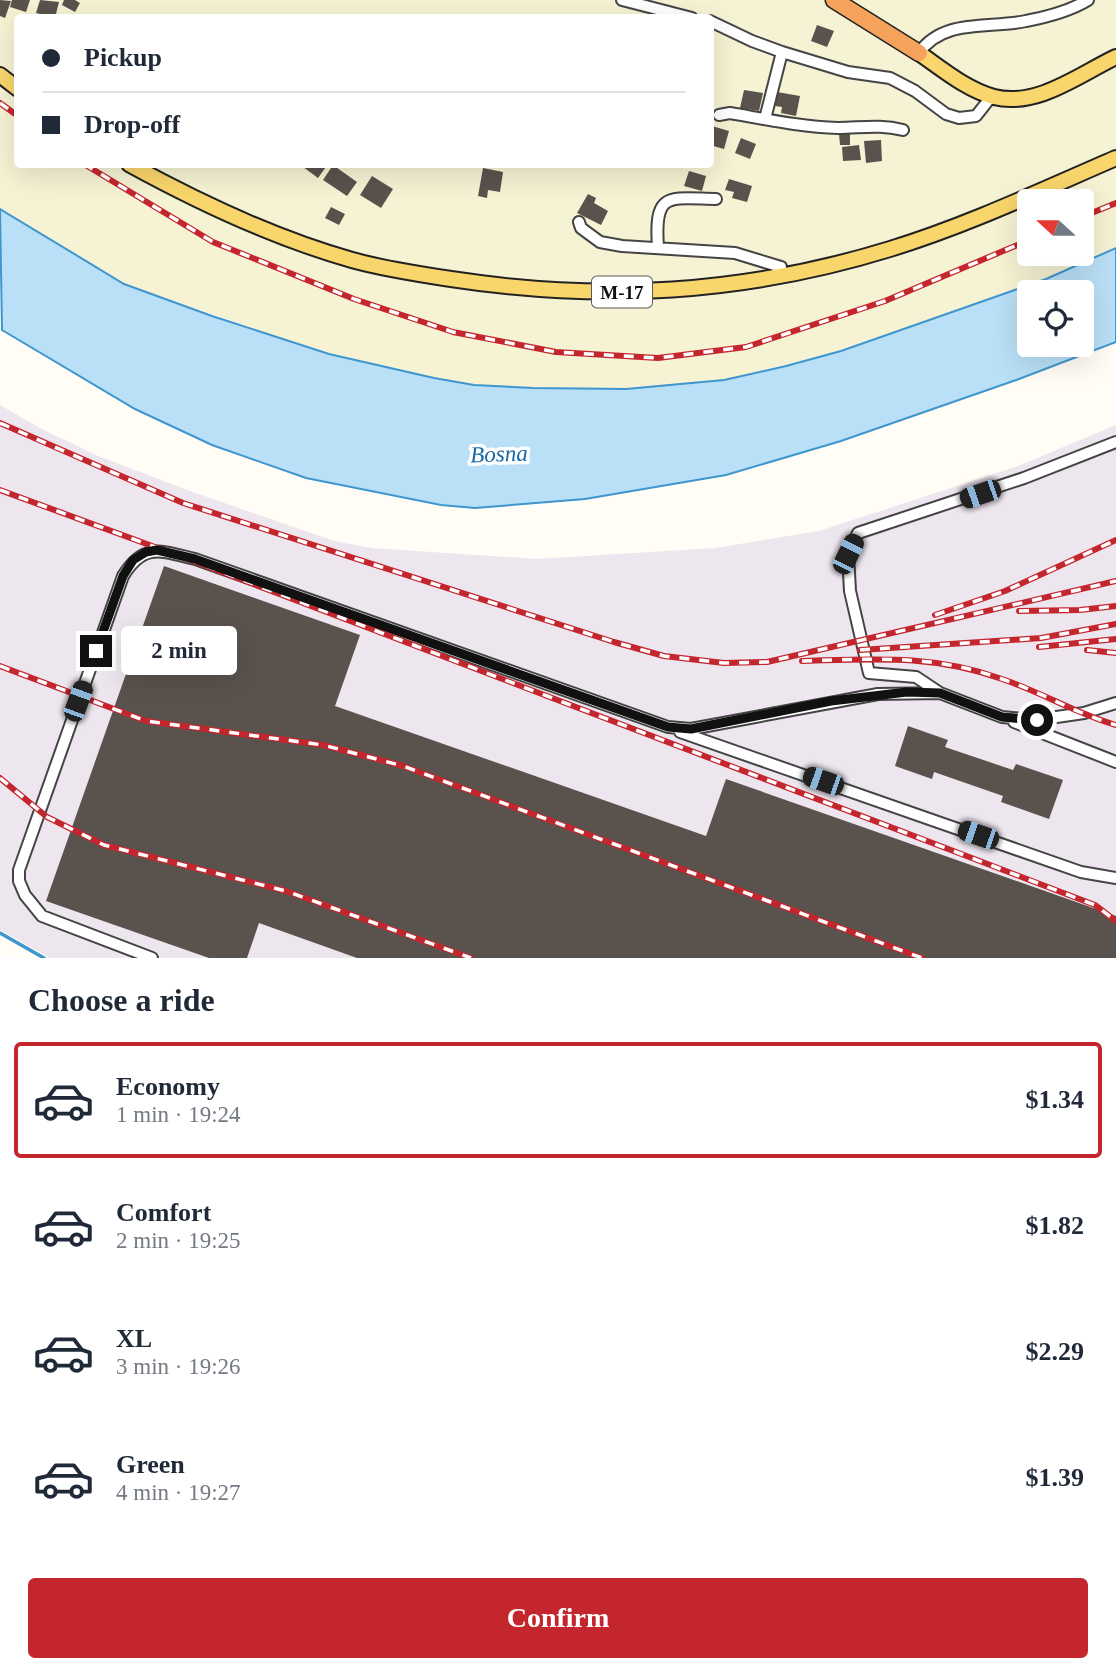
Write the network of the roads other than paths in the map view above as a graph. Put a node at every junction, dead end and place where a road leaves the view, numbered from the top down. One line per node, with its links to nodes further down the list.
1 (622, 0): 4 (street)
2 (834, 0): 7 (highway)
3 (1088, 0): 7 (street)
4 (676, 14)
5 (714, 23): 6 (street)
6 (782, 52): 11 (street); 13 (street)
7 (919, 53): 11 (main road)
8 (1116, 57): 11 (main road)
9 (0, 75): 10 (main road)
10 (14, 86)
11 (992, 97)
12 (719, 115): 13 (street)
13 (765, 119): 14 (street)
14 (903, 130)
15 (1116, 158): 20 (main road, M-17)
16 (136, 168): 20 (main road, M-17)
17 (716, 199): 19 (street)
18 (579, 222): 19 (street)
19 (657, 247): 20 (street)
20 (782, 275)
21 (1116, 442): 22 (street)
22 (940, 693): 24 (street); 25 (street)
23 (1116, 703): 24 (street)
24 (1002, 717): 26 (street)
25 (668, 727): 27 (street); 28 (street)
26 (1116, 761)
27 (1116, 878)
28 (152, 958)

